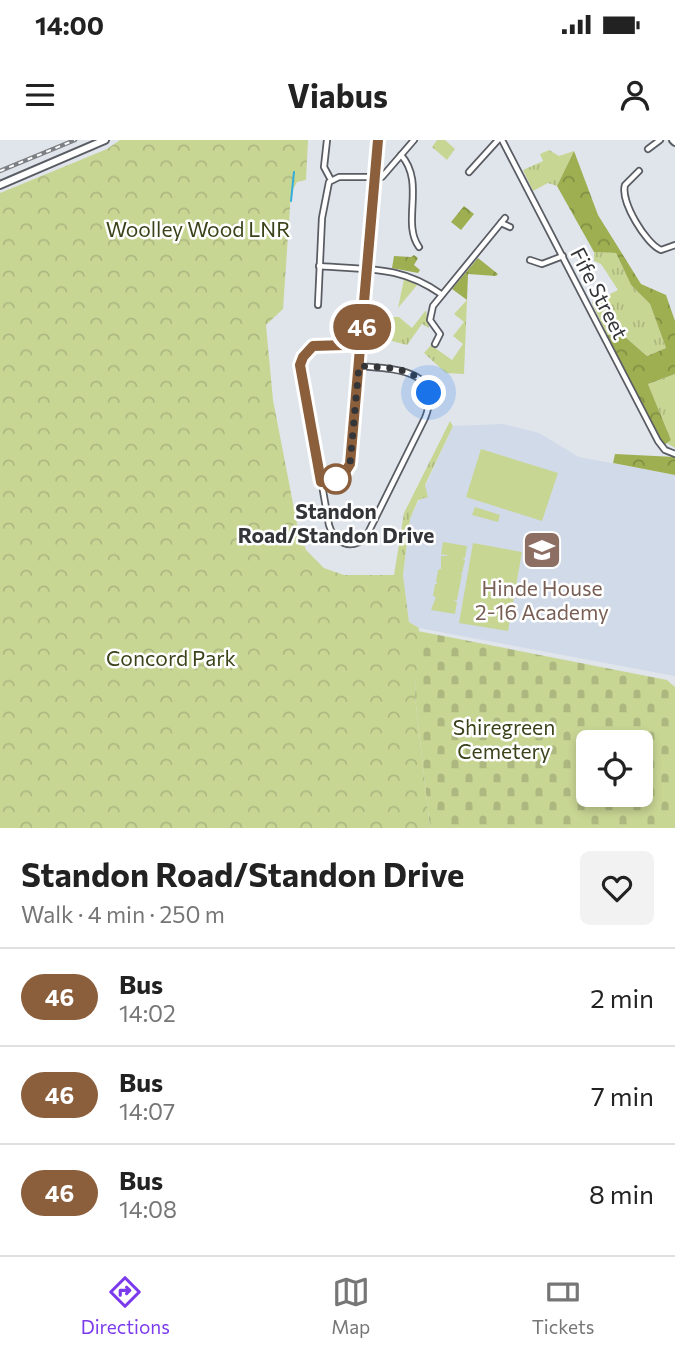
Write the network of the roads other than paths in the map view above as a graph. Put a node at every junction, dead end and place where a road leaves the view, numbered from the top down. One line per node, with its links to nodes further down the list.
1 (105, 140): 13 (main road)
2 (327, 140): 12 (street)
3 (379, 140): 11 (street)
4 (414, 140): 8 (street)
5 (500, 140): 9 (street); 17 (street, Fife Street)
6 (660, 140): 7 (street)
7 (648, 149)
8 (401, 155): 11 (street); 16 (street)
9 (469, 172)
10 (639, 172): 15 (street)
11 (376, 178): 12 (street); 20 (street)
12 (331, 180): 19 (street)
13 (0, 185)
14 (510, 227): 21 (street)
15 (675, 245)
16 (419, 247)
17 (563, 256): 18 (street); 26 (street, Fife Street)
18 (530, 260)
19 (319, 266): 20 (street); 22 (street)
20 (366, 271): 21 (street); 24 (street)
21 (441, 294): 23 (street)
22 (318, 305)
23 (435, 344)
24 (360, 346): 25 (street); 27 (street)
25 (359, 366): 27 (street); 27 (street)
26 (675, 454)
27 (321, 482)

